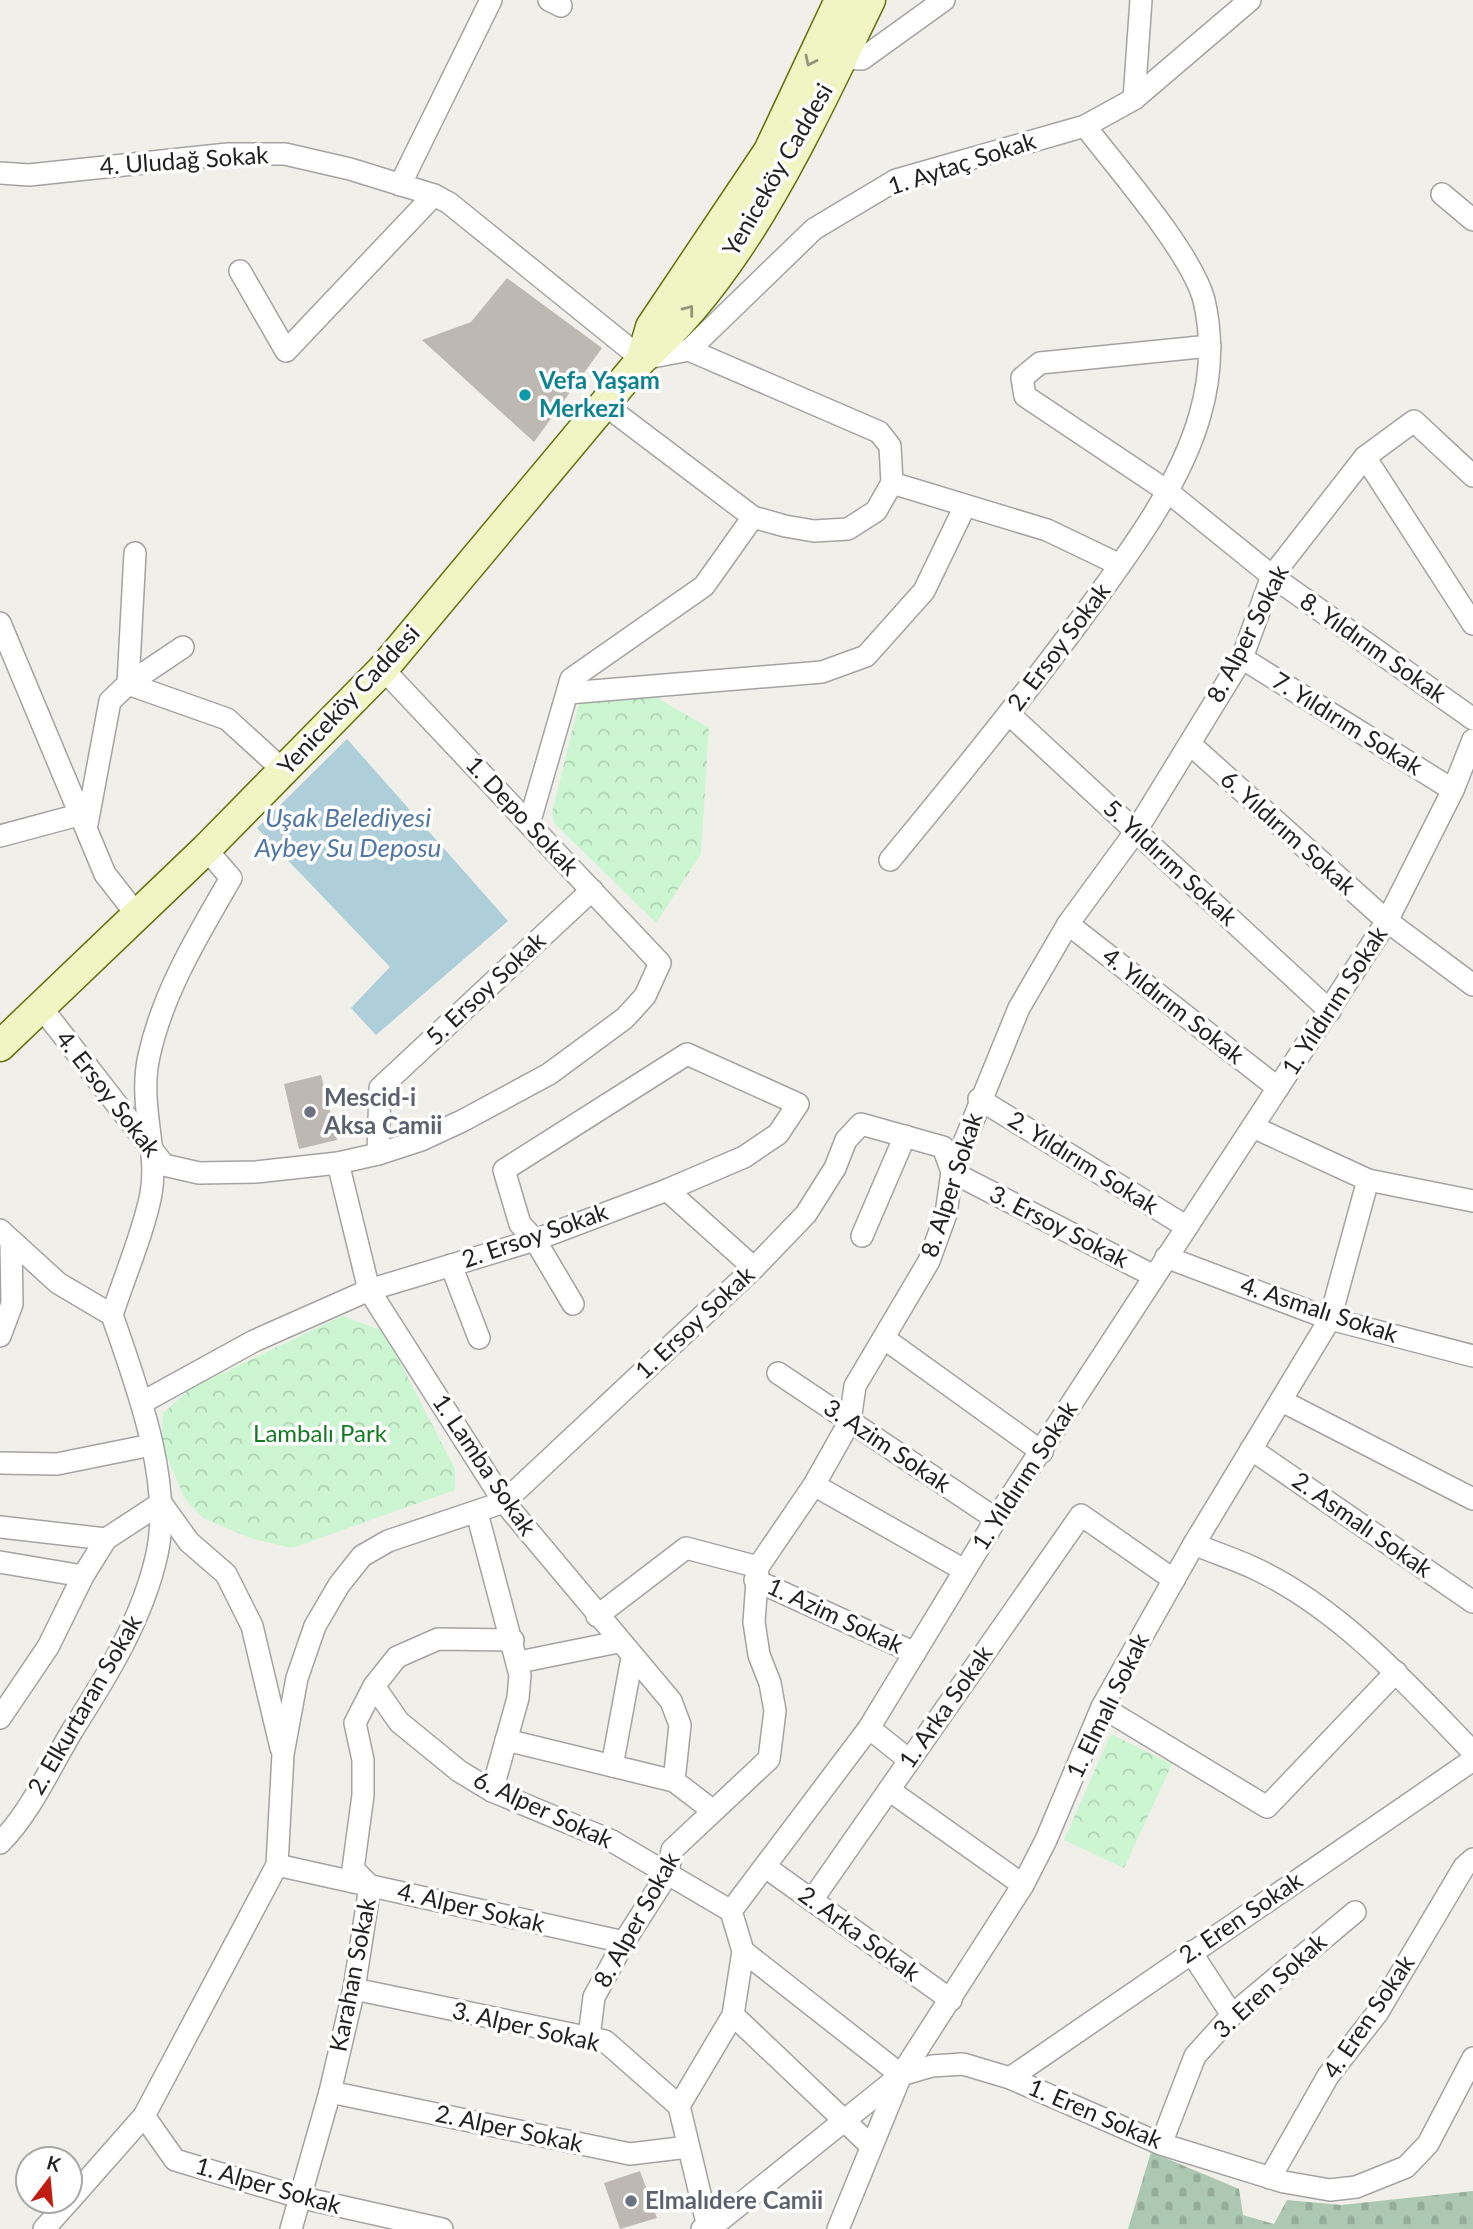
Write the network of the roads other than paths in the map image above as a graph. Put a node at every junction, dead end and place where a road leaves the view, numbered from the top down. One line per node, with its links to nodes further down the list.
1 (491, 0): 11 (street)
2 (840, 0): 18 (street, Yeniceköy Caddesi, one-way to 18)
3 (870, 0): 7 (street, Yeniceköy Caddesi)
4 (944, 0): 7 (street)
5 (1142, 0): 8 (street)
6 (1250, 0): 8 (street, 1. Aytaç Sokak)
7 (841, 58): 18 (street, Yeniceköy Caddesi, one-way to 7)
8 (1134, 99): 9 (street, 1. Aytaç Sokak)
9 (1085, 126): 16 (street, 2. Ersoy Sokak); 17 (street, 1. Aytaç Sokak)
10 (0, 173): 11 (street, 4. Uludağ Sokak)
11 (400, 185): 13 (street, 4. Uludağ Sokak)
12 (1442, 194): 14 (street)
13 (434, 195): 15 (street); 18 (street, 4. Uludağ Sokak)
14 (1473, 220)
15 (240, 271)
16 (1210, 346): 23 (street, 2. Ersoy Sokak); 23 (street, 8. Yıldırım Sokak)
17 (689, 350): 18 (street); 22 (street)
18 (642, 359): 19 (street, Yeniceköy Caddesi)
19 (605, 405): 25 (street); 33 (street, Yeniceköy Caddesi)
20 (1365, 457): 21 (street, 8. Alper Sokak); 28 (street, 8. Alper Sokak); 30 (street)
21 (1473, 476)
22 (892, 483): 24 (street); 25 (street)
23 (1167, 491): 27 (street, 2. Ersoy Sokak); 28 (street, 8. Yıldırım Sokak)
24 (965, 506): 27 (street); 35 (street)
25 (753, 517): 35 (street)
26 (135, 553): 34 (street)
27 (1120, 565): 36 (street, 2. Ersoy Sokak)
28 (1272, 576): 32 (street, 8. Alper Sokak); 37 (street, 8. Yıldırım Sokak)
29 (0, 623): 42 (street)
30 (1473, 624)
31 (183, 647): 34 (street)
32 (1242, 658): 39 (street, 8. Alper Sokak); 41 (street, 7. Yıldırım Sokak)
33 (383, 669): 40 (street, Yeniceköy Caddesi); 43 (street, 1. Depo Sokak)
34 (128, 684): 40 (street); 42 (street)
35 (568, 693): 43 (street)
36 (1010, 715): 44 (street, 5. Yıldırım Sokak); 47 (street, 2. Ersoy Sokak)
37 (1473, 719)
38 (1473, 740): 41 (street, 1. Yıldırım Sokak)
39 (1190, 744): 44 (street, 8. Alper Sokak); 50 (street, 6. Yıldırım Sokak)
40 (283, 770): 46 (street, Yeniceköy Caddesi)
41 (1453, 790): 50 (street, 1. Yıldırım Sokak)
42 (84, 820): 45 (street); 49 (street)
43 (529, 824): 48 (street, 1. Depo Sokak)
44 (1136, 831): 51 (street, 8. Alper Sokak); 55 (street, 5. Yıldırım Sokak)
45 (0, 836)
46 (206, 849): 49 (street, Yeniceköy Caddesi); 61 (street)
47 (890, 860)
48 (592, 890): 52 (street, 1. Depo Sokak); 62 (street, 5. Ersoy Sokak)
49 (137, 915): 54 (street, Yeniceköy Caddesi)
50 (1387, 922): 53 (street, 6. Yıldırım Sokak); 55 (street, 1. Yıldırım Sokak)
51 (1068, 923): 57 (street, 4. Yıldırım Sokak); 58 (street, 8. Alper Sokak)
52 (660, 963): 62 (street, 4. Ersoy Sokak)
53 (1473, 985)
54 (41, 1007): 56 (street, Yeniceköy Caddesi); 61 (street, 4. Ersoy Sokak)
55 (1330, 1011): 57 (street, 1. Yıldırım Sokak)
56 (0, 1046)
57 (1278, 1088): 59 (street, 1. Yıldırım Sokak)
58 (979, 1099): 64 (street, 8. Alper Sokak); 68 (street, 2. Yıldırım Sokak)
59 (1253, 1127): 65 (street); 68 (street, 1. Yıldırım Sokak)
60 (905, 1136): 64 (street); 70 (street); 74 (street, 1. Ersoy Sokak)
61 (150, 1150): 63 (street, 4. Ersoy Sokak); 78 (street)
62 (378, 1154): 63 (street, 4. Ersoy Sokak)
63 (338, 1163): 76 (street, 1. Lamba Sokak)
64 (952, 1172): 75 (street, 3. Ersoy Sokak); 82 (street, 8. Alper Sokak)
65 (1368, 1180): 67 (street); 79 (street, 1. Elmalı Sokak)
66 (667, 1190): 71 (street, 2. Ersoy Sokak); 71 (street, 2. Ersoy Sokak); 74 (street)
67 (1473, 1201)
68 (1187, 1227): 72 (street, 1. Yıldırım Sokak)
69 (5, 1235): 78 (street); 80 (street)
70 (862, 1236)
71 (535, 1240): 73 (street, 2. Ersoy Sokak); 77 (street)
72 (1166, 1257): 75 (street, 1. Yıldırım Sokak); 79 (street, 4. Asmalı Sokak)
73 (451, 1265): 76 (street, 2. Ersoy Sokak); 81 (street)
74 (754, 1268): 94 (street, 1. Ersoy Sokak)
75 (1154, 1276): 90 (street, 1. Yıldırım Sokak)
76 (369, 1290): 85 (street, 2. Ersoy Sokak); 94 (street, 1. Lamba Sokak)
77 (573, 1304)
78 (112, 1315): 85 (street, 2. Elkurtaran Sokak)
79 (1330, 1318): 83 (street, 4. Asmalı Sokak); 86 (street, 1. Elmalı Sokak)
80 (0, 1336)
81 (479, 1338)
82 (885, 1339): 87 (street, 8. Alper Sokak); 90 (street)
83 (1473, 1356)
84 (778, 1373): 87 (street, 3. Azim Sokak)
85 (143, 1402): 88 (street, 2. Elkurtaran Sokak)
86 (1282, 1402): 89 (street, 1. Elmalı Sokak); 93 (street)
87 (850, 1422): 92 (street, 8. Alper Sokak); 97 (street, 3. Azim Sokak)
88 (151, 1446): 91 (street); 95 (street, 2. Elkurtaran Sokak)
89 (1251, 1449): 100 (street, 1. Elmalı Sokak); 106 (street, 2. Asmalı Sokak)
90 (1042, 1452): 97 (street, 1. Yıldırım Sokak)
91 (0, 1463)
92 (814, 1485): 102 (street); 103 (street, 8. Alper Sokak)
93 (1473, 1500)
94 (504, 1502): 96 (street); 107 (street, 1. Lamba Sokak)
95 (161, 1503): 99 (street); 119 (street); 127 (street, 2. Elkurtaran Sokak)
96 (477, 1513): 108 (street); 119 (street)
97 (996, 1519): 102 (street, 1. Yıldırım Sokak)
98 (0, 1527): 99 (street)
99 (106, 1539): 104 (street)
100 (1194, 1544): 105 (street, 1. Elmalı Sokak); 112 (street)
101 (0, 1562): 104 (street)
102 (964, 1570): 110 (street, 1. Yıldırım Sokak)
103 (757, 1573): 107 (street, 1. Azim Sokak); 110 (street, 1. Azim Sokak); 126 (street, 8. Alper Sokak)
104 (83, 1576): 115 (street)
105 (1174, 1580): 114 (street, 1. Elmalı Sokak); 120 (street, 1. Arka Sokak)
106 (1473, 1602)
107 (597, 1616): 109 (street, 1. Lamba Sokak)
108 (513, 1640): 111 (street); 113 (street)
109 (625, 1650): 111 (street); 122 (street); 123 (street, 1. Lamba Sokak)
110 (915, 1653): 116 (street, 1. Yıldırım Sokak)
111 (519, 1662): 117 (street)
112 (1396, 1672): 114 (street); 118 (street)
113 (374, 1686): 125 (street, 6. Alper Sokak); 133 (street, Karahan Sokak)
114 (1102, 1707): 132 (street, 1. Elmalı Sokak)
115 (0, 1718)
116 (869, 1728): 120 (street); 130 (street, 1. Yıldırım Sokak)
117 (506, 1740): 122 (street); 125 (street)
118 (1473, 1752)
119 (283, 1754): 129 (street)
120 (909, 1760): 124 (street, 1. Arka Sokak)
121 (1473, 1760): 139 (street, 2. Eren Sokak)
122 (612, 1766): 123 (street)
123 (674, 1781): 126 (street)
124 (889, 1790): 132 (street); 134 (street, 1. Arka Sokak)
125 (492, 1791): 131 (street, 6. Alper Sokak)
126 (712, 1810): 131 (street, 8. Alper Sokak)
127 (0, 1843)
128 (1473, 1859): 155 (street, 4. Eren Sokak)
129 (277, 1865): 133 (street, 4. Alper Sokak); 150 (street)
130 (766, 1868): 134 (street, 2. Arka Sokak); 135 (street, 1. Yıldırım Sokak)
131 (668, 1873): 135 (street, 6. Alper Sokak); 137 (street, 8. Alper Sokak)
132 (1023, 1885): 141 (street, 1. Elmalı Sokak)
133 (370, 1886): 137 (street, 4. Alper Sokak); 140 (street, Karahan Sokak)
134 (812, 1900): 141 (street, 2. Arka Sokak)
135 (731, 1911): 138 (street)
136 (1355, 1912): 143 (street, 3. Eren Sokak)
137 (624, 1942): 144 (street, 8. Alper Sokak)
138 (743, 1951): 142 (street); 146 (street)
139 (1191, 1952): 143 (street); 147 (street, 2. Eren Sokak)
140 (354, 1989): 144 (street, 3. Alper Sokak); 148 (street, Karahan Sokak)
141 (951, 2000): 146 (street, 1. Elmalı Sokak)
142 (733, 2015): 149 (street); 151 (street)
143 (1231, 2015): 152 (street, 3. Eren Sokak)
144 (589, 2037): 149 (street, 3. Alper Sokak)
145 (1473, 2058): 155 (street, 1. Eren Sokak)
146 (901, 2075): 147 (street, 1. Eren Sokak); 151 (street, 1. Eren Sokak); 153 (street, 1. Elmalı Sokak)
147 (1010, 2078): 152 (street, 1. Eren Sokak)
148 (330, 2092): 154 (street, 2. Alper Sokak); 157 (street, Karahan Sokak)
149 (679, 2106): 154 (street)
150 (144, 2116): 156 (street); 157 (street, 1. Alper Sokak)
151 (844, 2123): 153 (street); 159 (street, 1. Eren Sokak)
152 (1161, 2144): 155 (street, 1. Eren Sokak)
153 (870, 2145): 160 (street, 1. Elmalı Sokak)
154 (688, 2147): 159 (street)
155 (1270, 2178)
156 (84, 2183)
157 (299, 2197): 162 (street, Karahan Sokak); 163 (street, 1. Alper Sokak)
158 (56, 2215): 161 (street)
159 (714, 2227)
160 (845, 2227)
161 (44, 2229)
162 (290, 2229)
163 (442, 2229)

